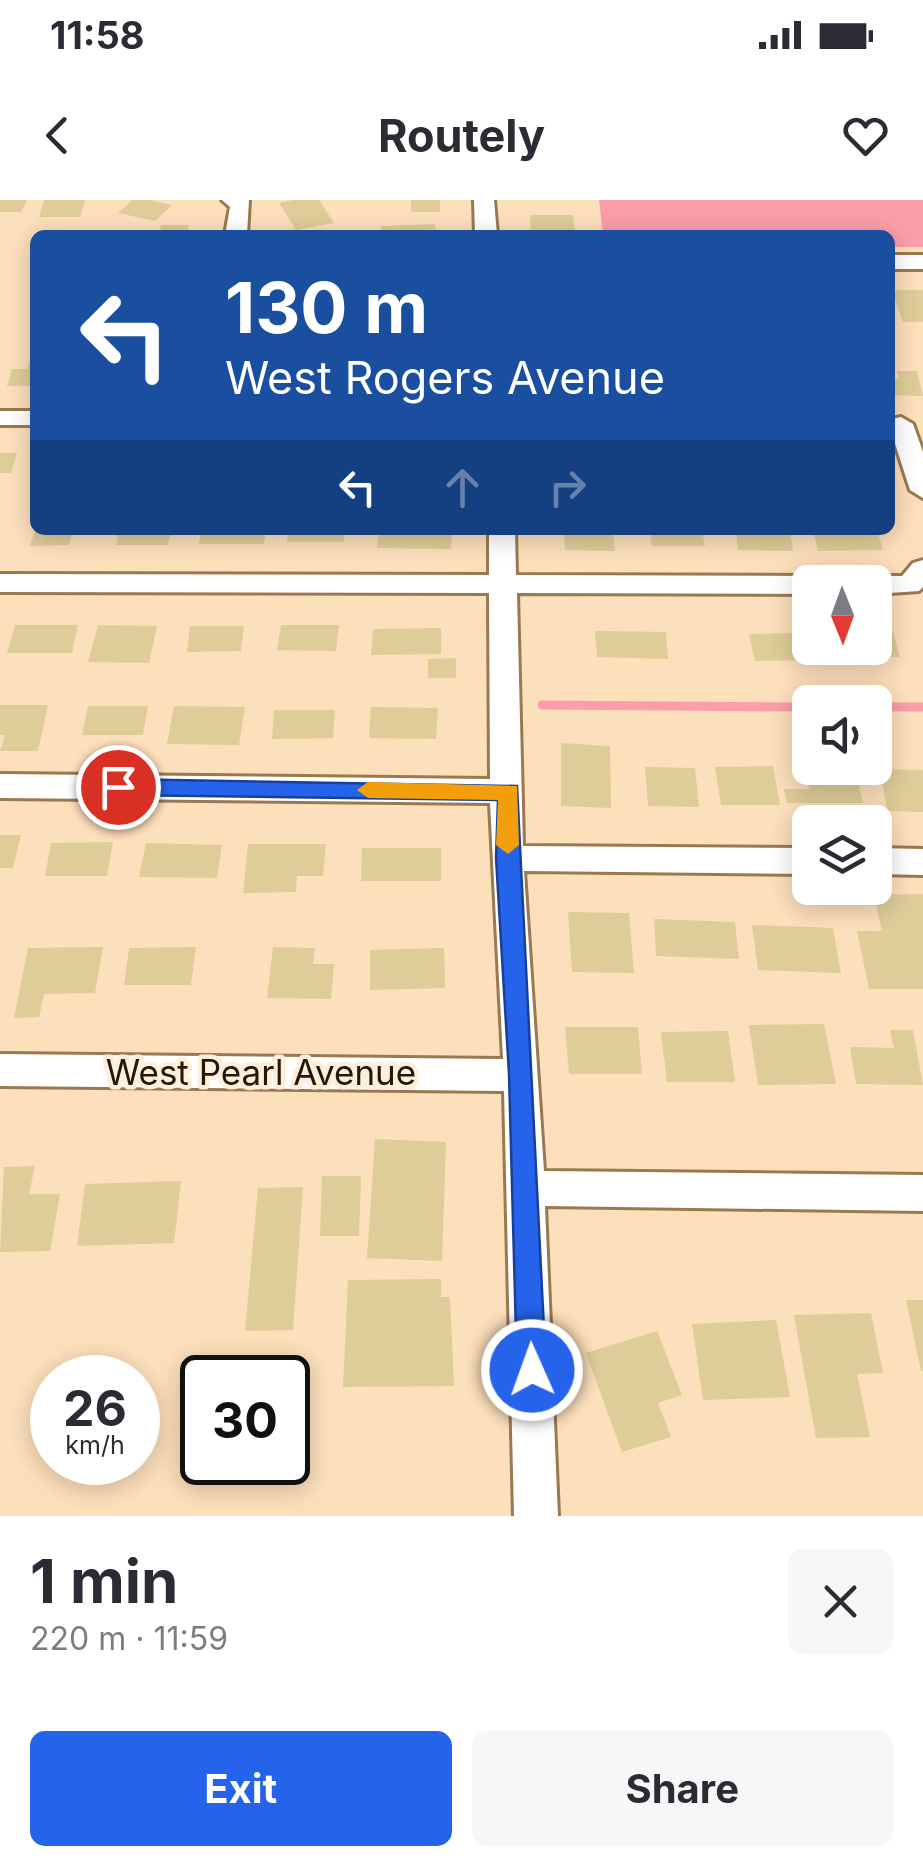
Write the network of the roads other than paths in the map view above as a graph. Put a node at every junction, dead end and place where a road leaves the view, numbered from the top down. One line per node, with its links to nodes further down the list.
1 (232, 200): 3 (street)
2 (484, 200): 4 (street)
3 (237, 230)
4 (486, 230)
5 (895, 262): 6 (street)
6 (923, 262)
7 (0, 418): 8 (street)
8 (30, 418)
9 (905, 424): 10 (street)
10 (923, 490)
11 (502, 535): 16 (street)
12 (923, 569): 15 (street)
13 (0, 583): 16 (street)
14 (792, 585): 16 (street)
15 (892, 585)
16 (506, 586): 18 (street)
17 (0, 786): 18 (street)
18 (509, 792): 19 (street)
19 (507, 858): 20 (street); 24 (street)
20 (792, 860)
21 (892, 861): 22 (street)
22 (923, 862)
23 (0, 1070): 24 (street, West Pearl Avenue)
24 (522, 1074): 25 (street)
25 (526, 1188): 26 (street); 27 (street)
26 (923, 1193)
27 (536, 1516)

